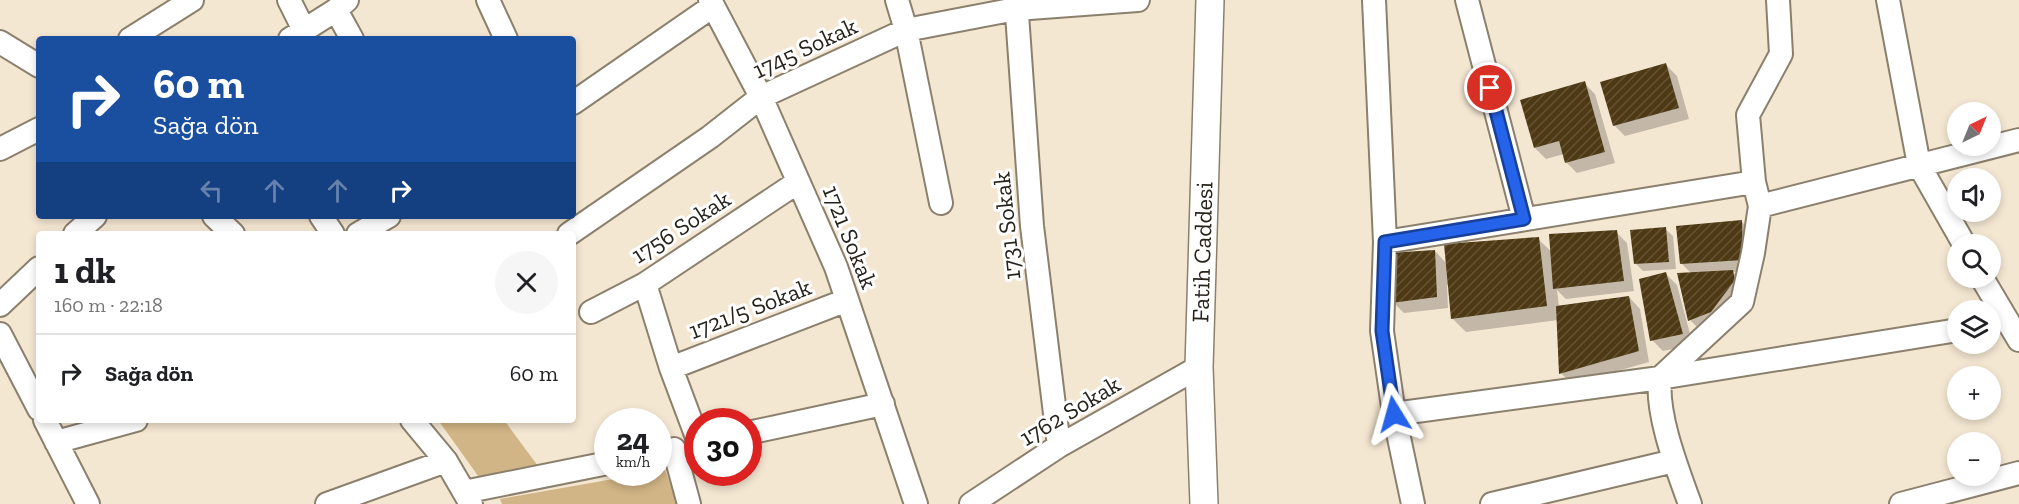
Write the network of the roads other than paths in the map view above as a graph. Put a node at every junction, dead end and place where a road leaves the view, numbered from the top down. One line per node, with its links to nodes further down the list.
1 (192, 0): 16 (street)
2 (289, 0): 15 (street)
3 (488, 0): 18 (street)
4 (897, 0): 14 (street)
5 (1138, 0): 13 (street, 1745 Sokak)
6 (1210, 0): 50 (main road, Fatih Caddesi)
7 (1374, 0): 40 (street)
8 (1467, 0): 34 (street)
9 (1778, 0): 28 (street)
10 (1888, 0): 26 (street)
11 (712, 3): 21 (street, 1721 Sokak); 22 (street)
12 (342, 5): 15 (street); 17 (street)
13 (1016, 5): 14 (street, 1745 Sokak); 63 (street, 1731 Sokak)
14 (906, 30): 21 (street, 1745 Sokak); 29 (street)
15 (297, 35)
16 (135, 36)
17 (351, 36)
18 (505, 36)
19 (0, 42): 20 (street)
20 (36, 64)
21 (761, 97): 27 (street, 1721 Sokak); 38 (street, 1745 Sokak)
22 (576, 101)
23 (36, 131): 25 (street)
24 (2019, 140): 26 (street)
25 (0, 149)
26 (1919, 165): 30 (street); 39 (street)
27 (798, 182): 42 (street, 1756 Sokak); 44 (street, 1721 Sokak)
28 (1754, 182): 30 (street); 34 (street)
29 (941, 203)
30 (1760, 206): 53 (street)
31 (92, 219): 35 (street)
32 (217, 219): 36 (street)
33 (384, 219): 37 (street)
34 (1524, 219): 40 (street)
35 (78, 231)
36 (230, 231)
37 (363, 231)
38 (573, 231)
39 (1958, 234)
40 (1385, 242): 57 (street)
41 (36, 271): 45 (street)
42 (645, 284): 46 (street, 1756 Sokak); 51 (street)
43 (1988, 288): 47 (street)
44 (847, 300): 51 (street, 1721/5 Sokak); 55 (street, 1721 Sokak)
45 (0, 305)
46 (591, 312)
47 (2009, 327)
48 (1947, 332): 53 (street)
49 (0, 334): 52 (street)
50 (1199, 367): 63 (street, 1762 Sokak); 75 (main road, Fatih Caddesi)
51 (671, 368): 56 (street)
52 (31, 375): 54 (street)
53 (1660, 378): 57 (street); 64 (street)
54 (36, 396)
55 (883, 404): 61 (street); 73 (street, 1721 Sokak)
56 (686, 408)
57 (1394, 414): 76 (street)
58 (46, 423): 62 (street)
59 (125, 423): 62 (street)
60 (414, 423): 65 (street)
61 (762, 430)
62 (56, 442): 70 (street)
63 (1059, 446): 74 (street, 1762 Sokak)
64 (1674, 460): 77 (street); 78 (street)
65 (446, 461): 69 (street); 71 (street)
66 (672, 464): 72 (street)
67 (594, 466): 69 (street)
68 (2019, 473): 79 (street)
69 (468, 498)
70 (88, 504)
71 (327, 504)
72 (689, 504)
73 (916, 504)
74 (971, 504)
75 (1204, 504)
76 (1413, 504)
77 (1492, 504)
78 (1690, 504)
79 (1901, 504)

